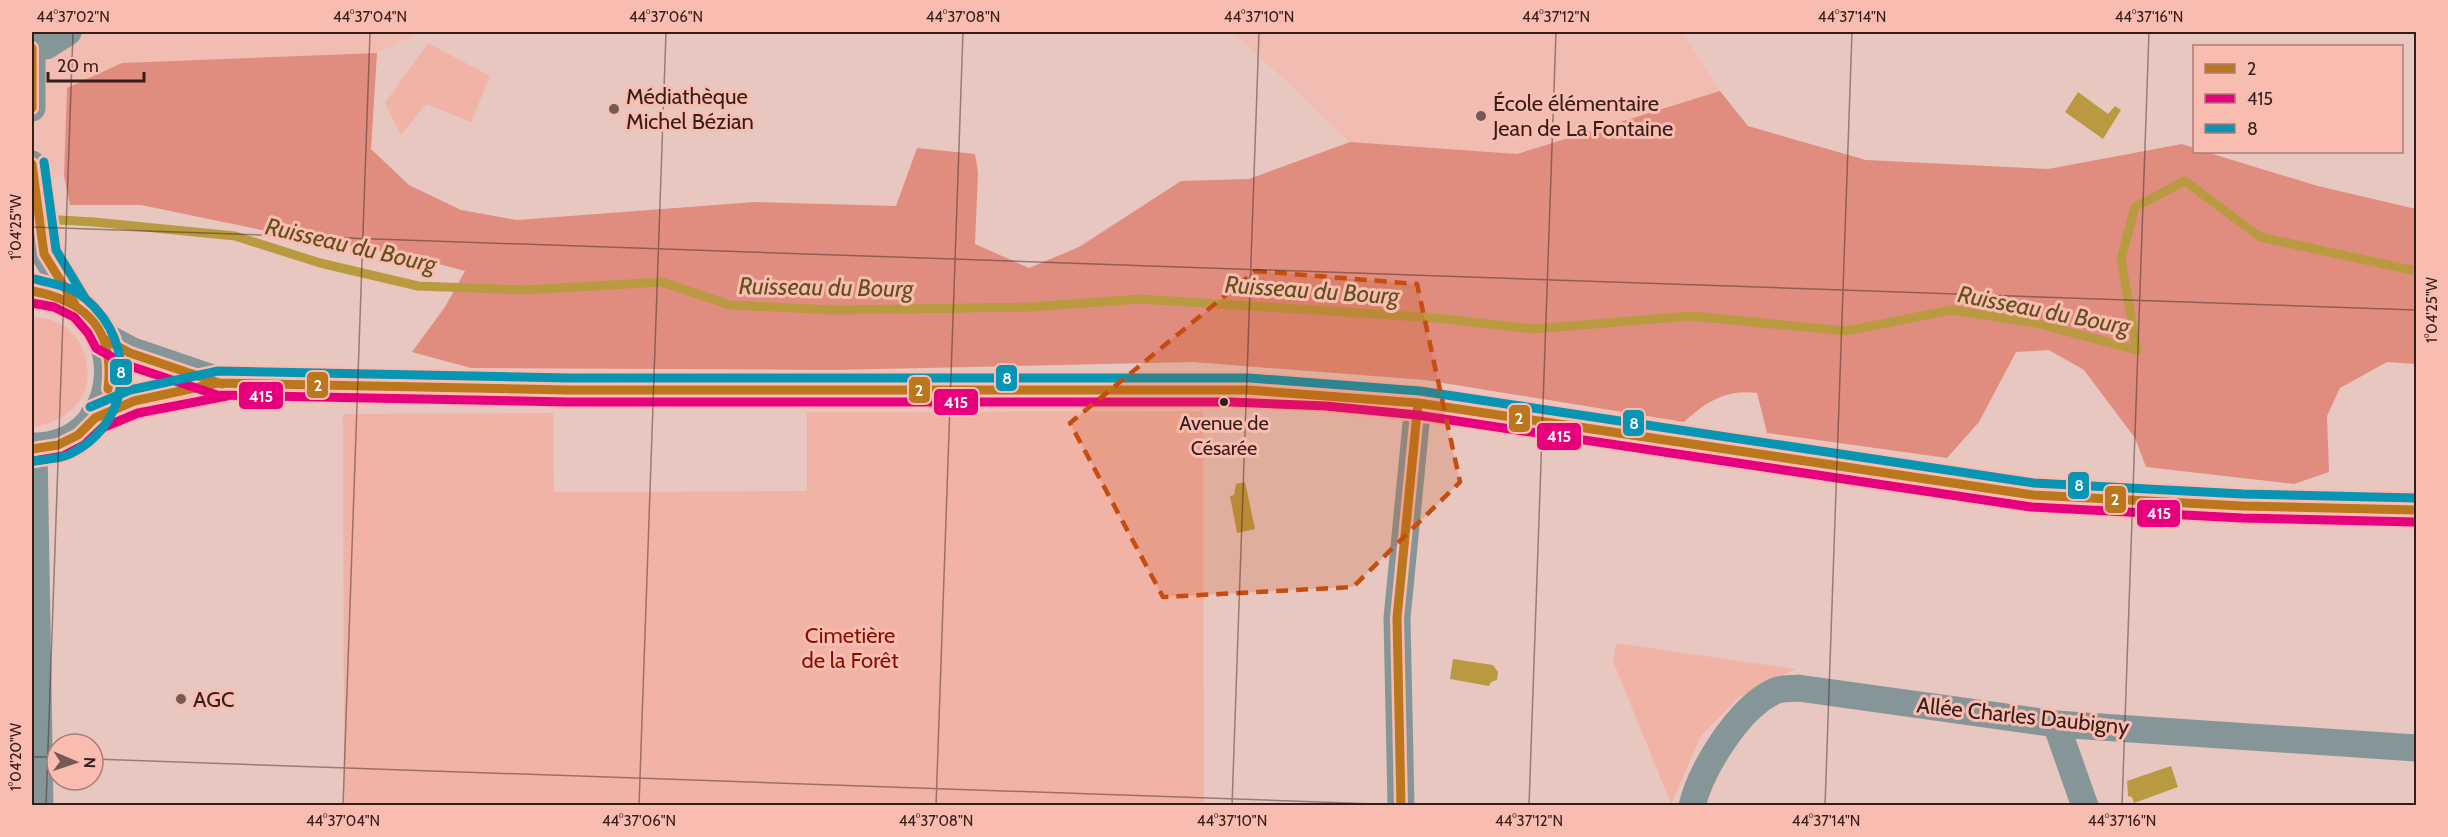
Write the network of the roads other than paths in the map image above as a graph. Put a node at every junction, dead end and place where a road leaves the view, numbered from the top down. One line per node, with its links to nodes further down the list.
1 (68, 32): 2 (street)
2 (32, 48): 3 (street)
3 (32, 108)
4 (32, 170): 6 (street)
5 (32, 291): 6 (street)
6 (75, 304): 7 (street)
7 (104, 339): 8 (street); 10 (street)
8 (218, 383): 9 (street); 10 (street)
9 (1418, 403): 12 (street); 16 (street)
10 (95, 418): 11 (street)
11 (33, 449): 15 (street)
12 (2416, 510)
13 (2056, 724): 14 (street, Allée Charles Daubigny); 17 (street, Allée Charles Daubigny); 18 (street)
14 (2416, 748)
15 (40, 806)
16 (1401, 806)
17 (1692, 806)
18 (2085, 806)

